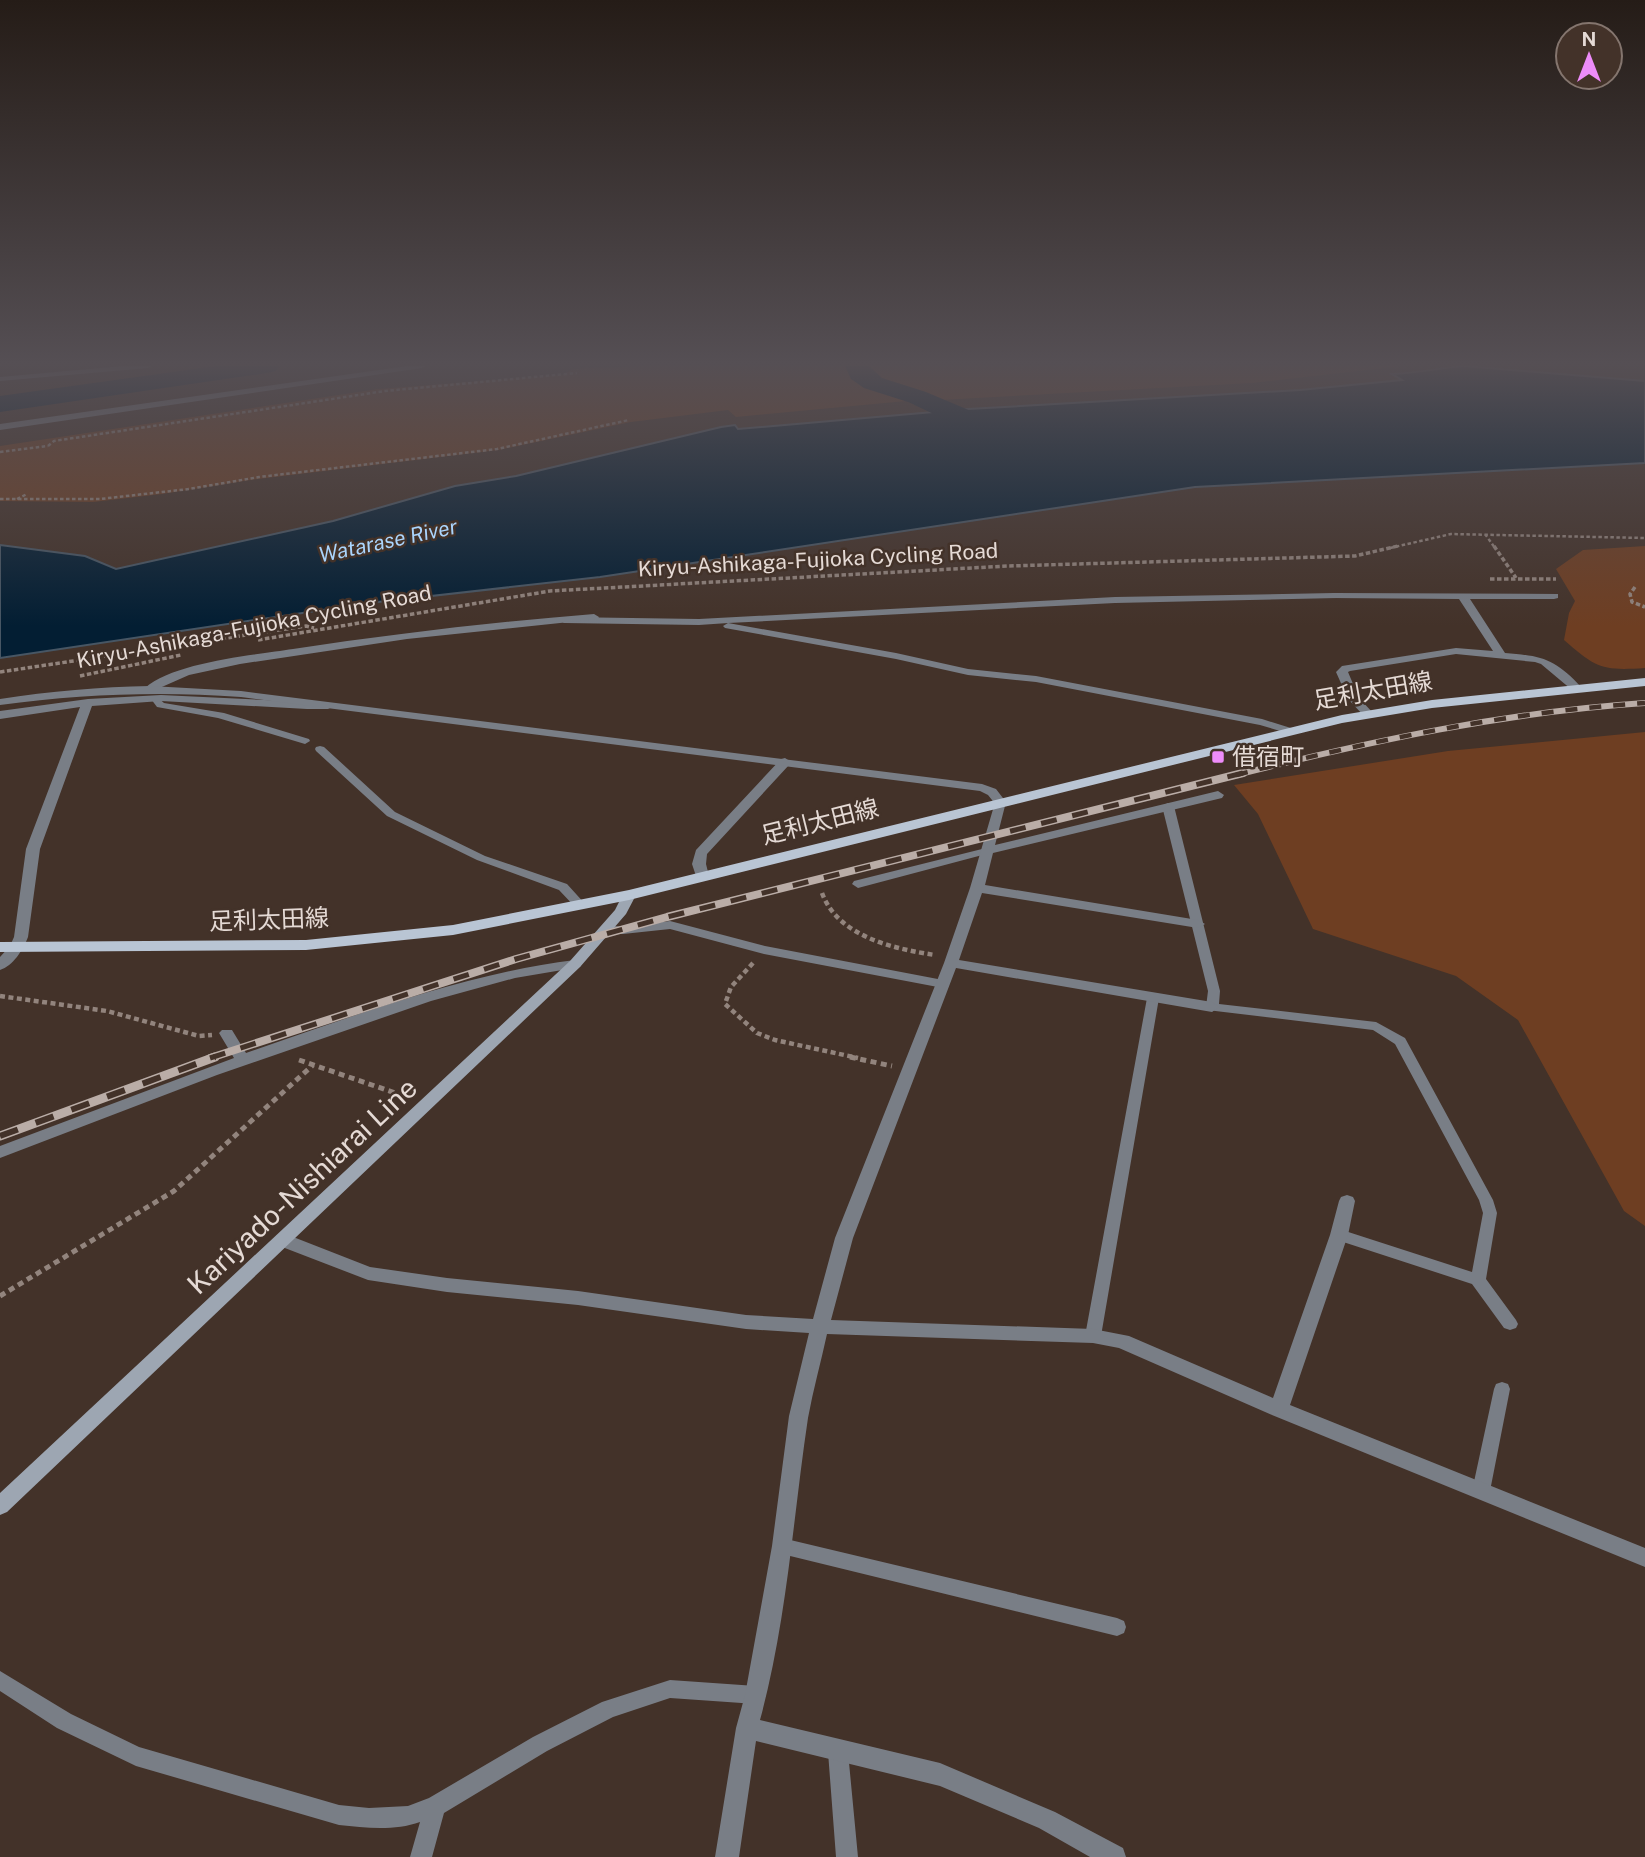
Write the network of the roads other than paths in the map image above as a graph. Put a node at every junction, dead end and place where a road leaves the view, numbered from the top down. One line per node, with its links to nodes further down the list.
1 (1334, 596): 3 (street); 6 (lane)
2 (1553, 596): 3 (street)
3 (1463, 597): 7 (street)
4 (594, 617): 5 (street)
5 (556, 620): 6 (lane); 10 (street)
6 (699, 622): 15 (lane)
7 (1502, 656): 9 (street); 13 (street)
8 (1645, 682): 9 (main road, 足利太田線)
9 (1576, 688): 13 (main road, 足利太田線)
10 (153, 693): 11 (street); 12 (street); 16 (lane); 18 (street)
11 (0, 702)
12 (88, 702): 14 (street); 30 (street)
13 (1368, 714): 15 (main road, 足利太田線)
14 (0, 715)
15 (1290, 731): 20 (main road, 足利太田線)
16 (305, 741)
17 (320, 749): 27 (lane)
18 (785, 762): 20 (street); 23 (street)
19 (1218, 794): 21 (street)
20 (1000, 802): 22 (street); 23 (main road, 足利太田線)
21 (1168, 806): 22 (street); 28 (lane)
22 (986, 851): 24 (lane); 25 (street)
23 (702, 877): 26 (main road, 足利太田線)
24 (858, 884)
25 (977, 888): 28 (street); 31 (street)
26 (629, 895): 27 (main road, 足利太田線); 29 (main road, Kariyado-Nishiarai Line)
27 (580, 905): 30 (main road, 足利太田線)
28 (1198, 925): 36 (lane)
29 (606, 929): 32 (main road, Kariyado-Nishiarai Line); 34 (lane)
30 (9, 947): 33 (street)
31 (951, 963): 34 (street); 35 (street)
32 (575, 964): 38 (street); 42 (main road, Kariyado-Nishiarai Line)
33 (0, 966)
34 (943, 984): 45 (street)
35 (1153, 998): 36 (street); 46 (lane)
36 (1212, 1007): 43 (lane)
37 (227, 1033): 38 (street)
38 (242, 1059): 39 (street)
39 (0, 1152)
40 (1348, 1201): 41 (street)
41 (1339, 1235): 43 (lane); 48 (street)
42 (282, 1240): 45 (street); 50 (main road, Kariyado-Nishiarai Line)
43 (1478, 1280): 44 (lane)
44 (1510, 1324)
45 (820, 1325): 46 (street); 51 (street)
46 (1093, 1335): 48 (street)
47 (1502, 1389): 49 (lane)
48 (1279, 1409): 49 (street)
49 (1481, 1491): 52 (street)
50 (0, 1506)
51 (782, 1546): 53 (lane); 55 (street)
52 (1645, 1558)
53 (1117, 1627)
54 (0, 1680): 58 (lane)
55 (756, 1695): 56 (street); 58 (lane)
56 (747, 1728): 57 (street); 60 (street)
57 (838, 1752): 61 (lane); 62 (street)
58 (435, 1806): 59 (lane)
59 (421, 1857)
60 (726, 1857)
61 (847, 1857)
62 (1114, 1857)

